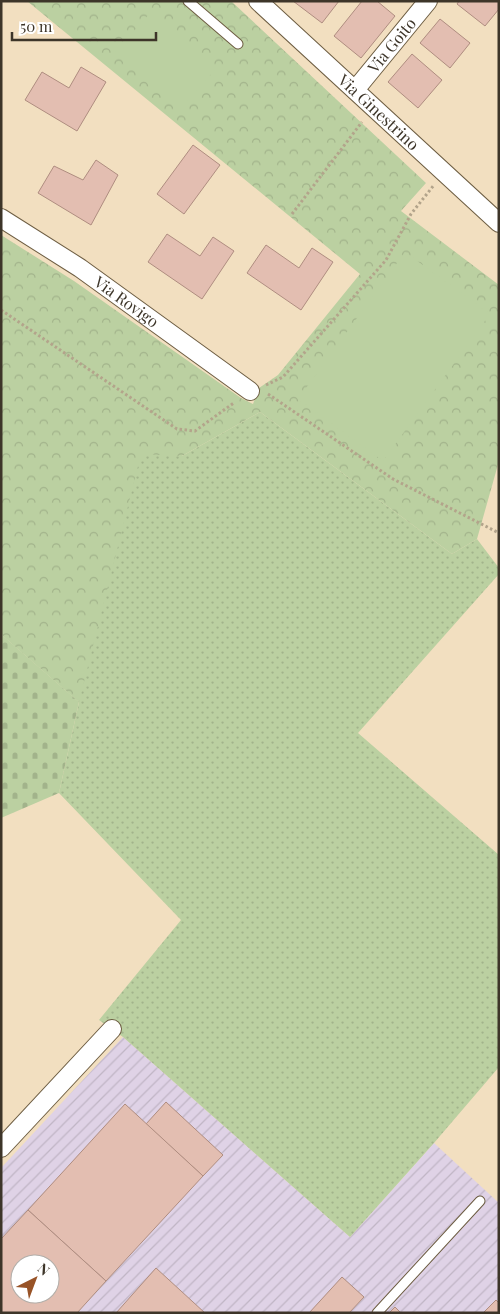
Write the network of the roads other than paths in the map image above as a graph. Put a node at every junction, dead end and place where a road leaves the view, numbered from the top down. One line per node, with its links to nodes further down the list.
1 (188, 1): 4 (lane)
2 (428, 1): 5 (street, Via Goito)
3 (261, 2): 5 (street, Via Ginestrino)
4 (238, 44)
5 (355, 90): 7 (street, Via Ginestrino)
6 (1, 218): 8 (street, Via Rovigo)
7 (499, 223)
8 (255, 390)
9 (112, 1030): 10 (street)
10 (1, 1148)
11 (480, 1201): 12 (lane)
12 (377, 1313)

